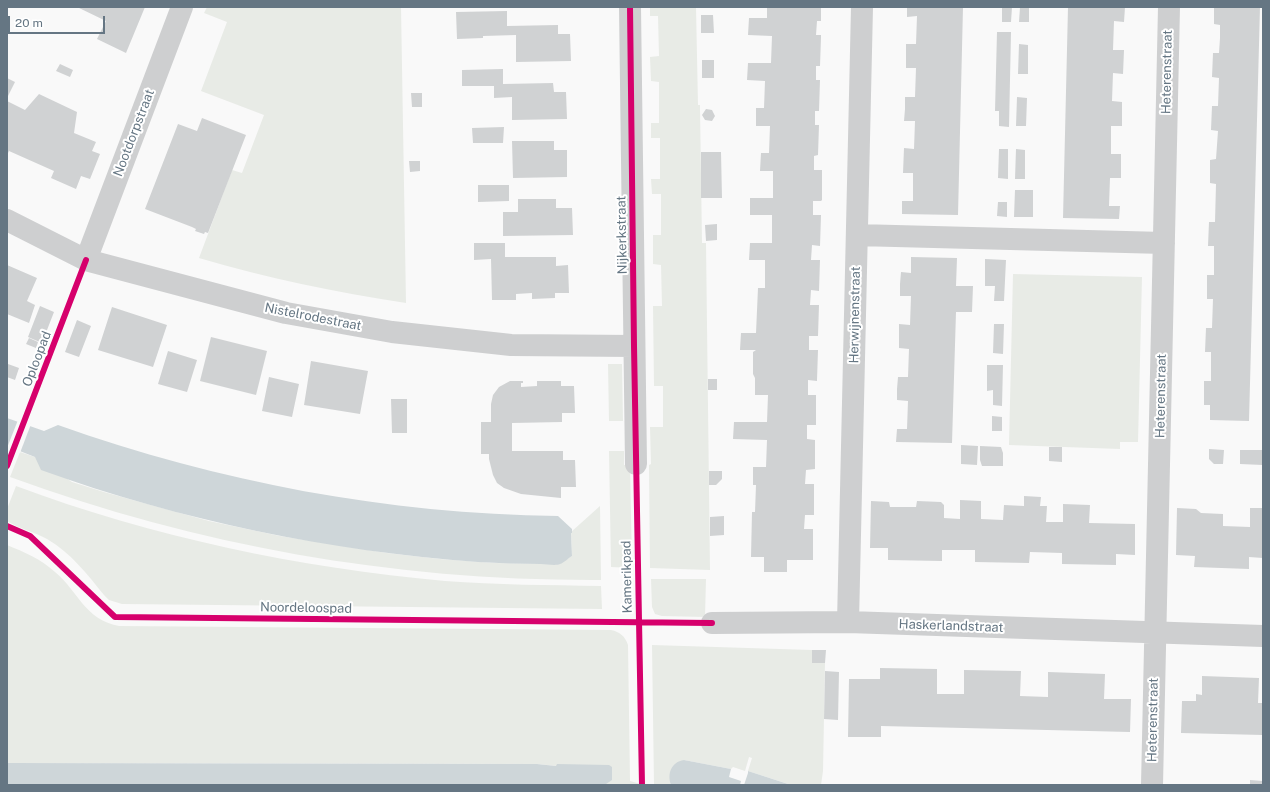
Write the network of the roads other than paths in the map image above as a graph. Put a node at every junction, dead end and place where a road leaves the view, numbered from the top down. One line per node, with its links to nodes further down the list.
1 (182, 7): 8 (street, Nootdorpstraat)
2 (630, 7): 9 (street, Nijkerkstraat)
3 (862, 7): 6 (street, Herwijnenstraat)
4 (1169, 7): 7 (street, Heterenstraat)
5 (7, 220): 8 (street, Nistelrodestraat)
6 (857, 235): 7 (street); 11 (street, Herwijnenstraat)
7 (1164, 243): 13 (street, Heterenstraat)
8 (86, 260): 9 (street, Nistelrodestraat)
9 (634, 346): 10 (street, Nijkerkstraat)
10 (636, 464)
11 (848, 622): 12 (street, Haskerlandstraat); 13 (street, Haskerlandstraat)
12 (712, 623)
13 (1155, 633): 14 (street, Haskerlandstraat); 15 (street, Heterenstraat)
14 (1263, 636)
15 (1152, 785)

